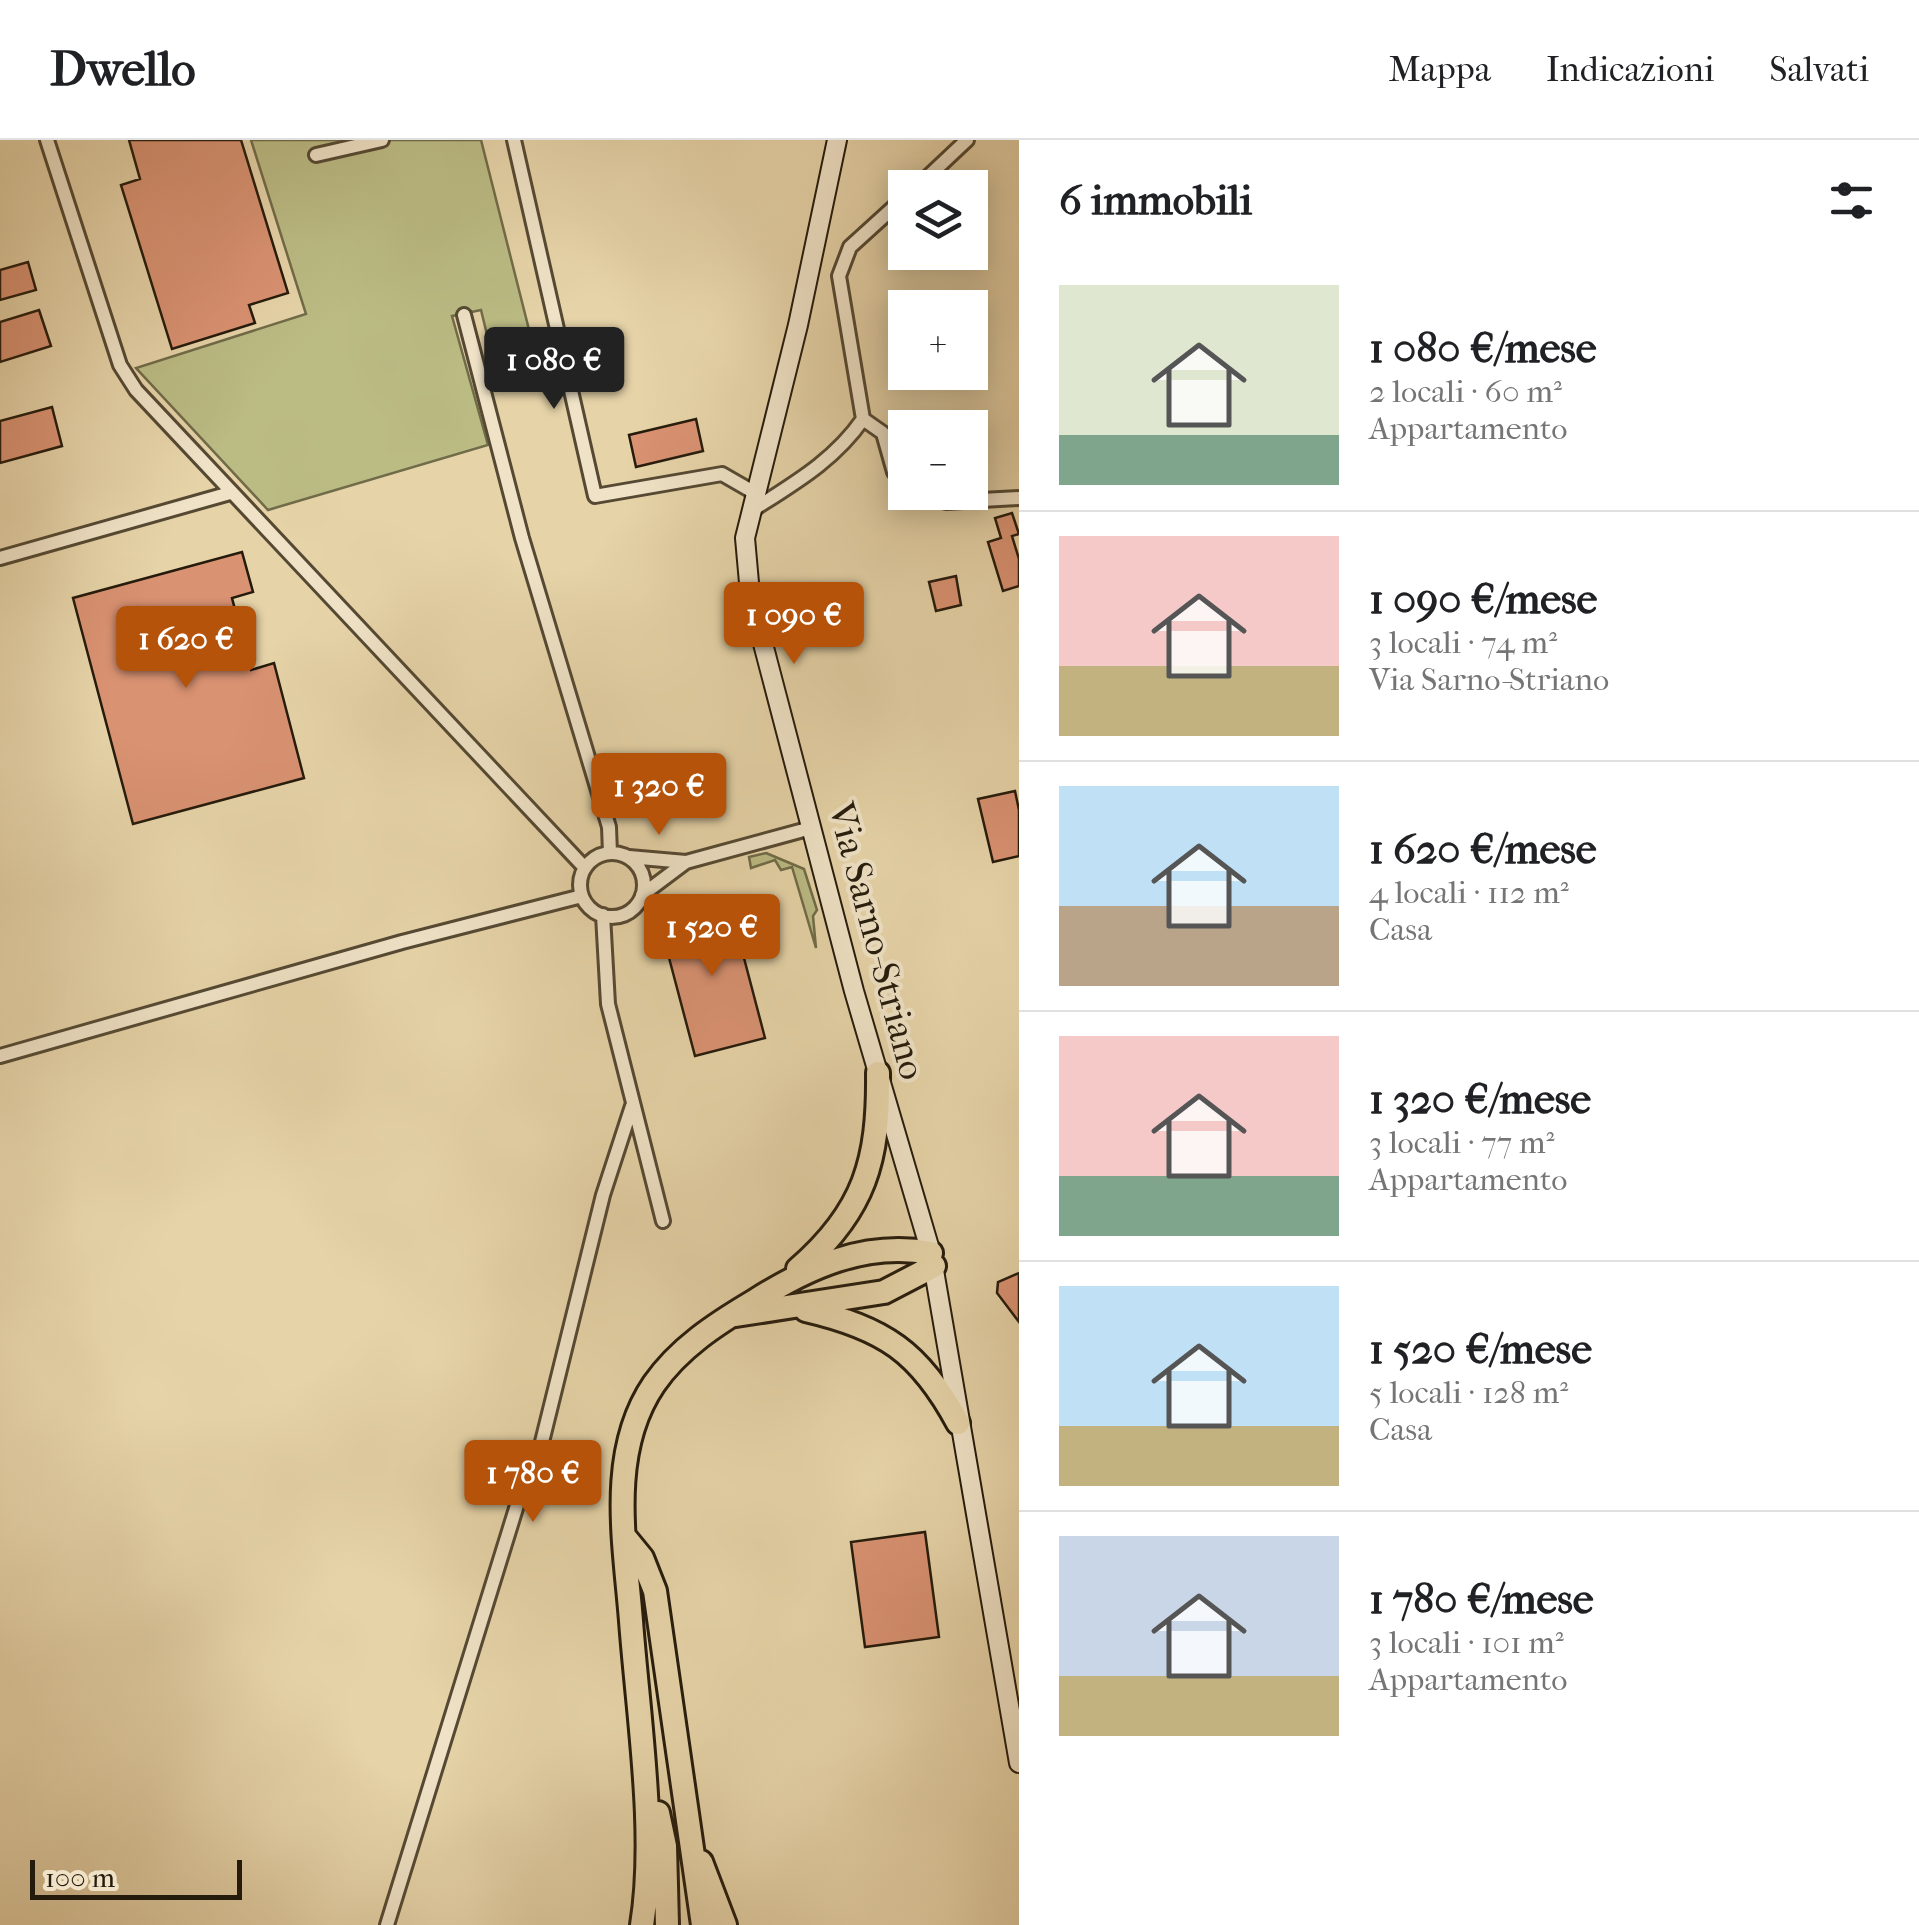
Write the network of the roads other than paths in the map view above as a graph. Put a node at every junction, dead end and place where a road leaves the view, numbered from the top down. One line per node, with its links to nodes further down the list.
1 (47, 140): 12 (street)
2 (382, 140): 6 (street)
3 (514, 140): 15 (street)
4 (836, 140): 15 (main road, Via Sarno-Striano)
5 (968, 140): 7 (street)
6 (316, 155)
7 (936, 170)
8 (888, 212): 10 (street)
9 (464, 315): 18 (street)
10 (863, 419): 11 (street); 15 (street)
11 (888, 451)
12 (230, 493): 16 (street); 21 (street)
13 (1019, 498): 14 (street)
14 (988, 500)
15 (753, 502): 17 (main road, Via Sarno-Striano)
16 (0, 558)
17 (811, 828): 20 (street); 26 (main road, Via Sarno-Striano)
18 (610, 853): 19 (street); 21 (street)
19 (629, 857): 20 (street); 22 (street)
20 (686, 862): 22 (street)
21 (585, 868): 23 (street)
22 (642, 895): 24 (street)
23 (582, 896): 24 (street); 25 (street)
24 (603, 915): 27 (street)
25 (0, 1056)
26 (878, 1074): 29 (main road, Via Sarno-Striano); 30 (highway)
27 (632, 1106): 28 (street); 38 (street)
28 (663, 1221)
29 (932, 1259): 30 (highway); 31 (highway); 33 (main road, Via Sarno-Striano)
30 (783, 1283): 32 (highway)
31 (798, 1308): 32 (highway); 33 (highway)
32 (730, 1316): 34 (highway)
33 (958, 1423): 36 (main road, Via Sarno-Striano)
34 (624, 1536): 35 (highway); 37 (highway)
35 (638, 1722): 39 (highway); 40 (highway)
36 (1019, 1763)
37 (685, 1816): 41 (highway); 42 (highway)
38 (387, 1925)
39 (642, 1925)
40 (668, 1925)
41 (703, 1925)
42 (725, 1925)

